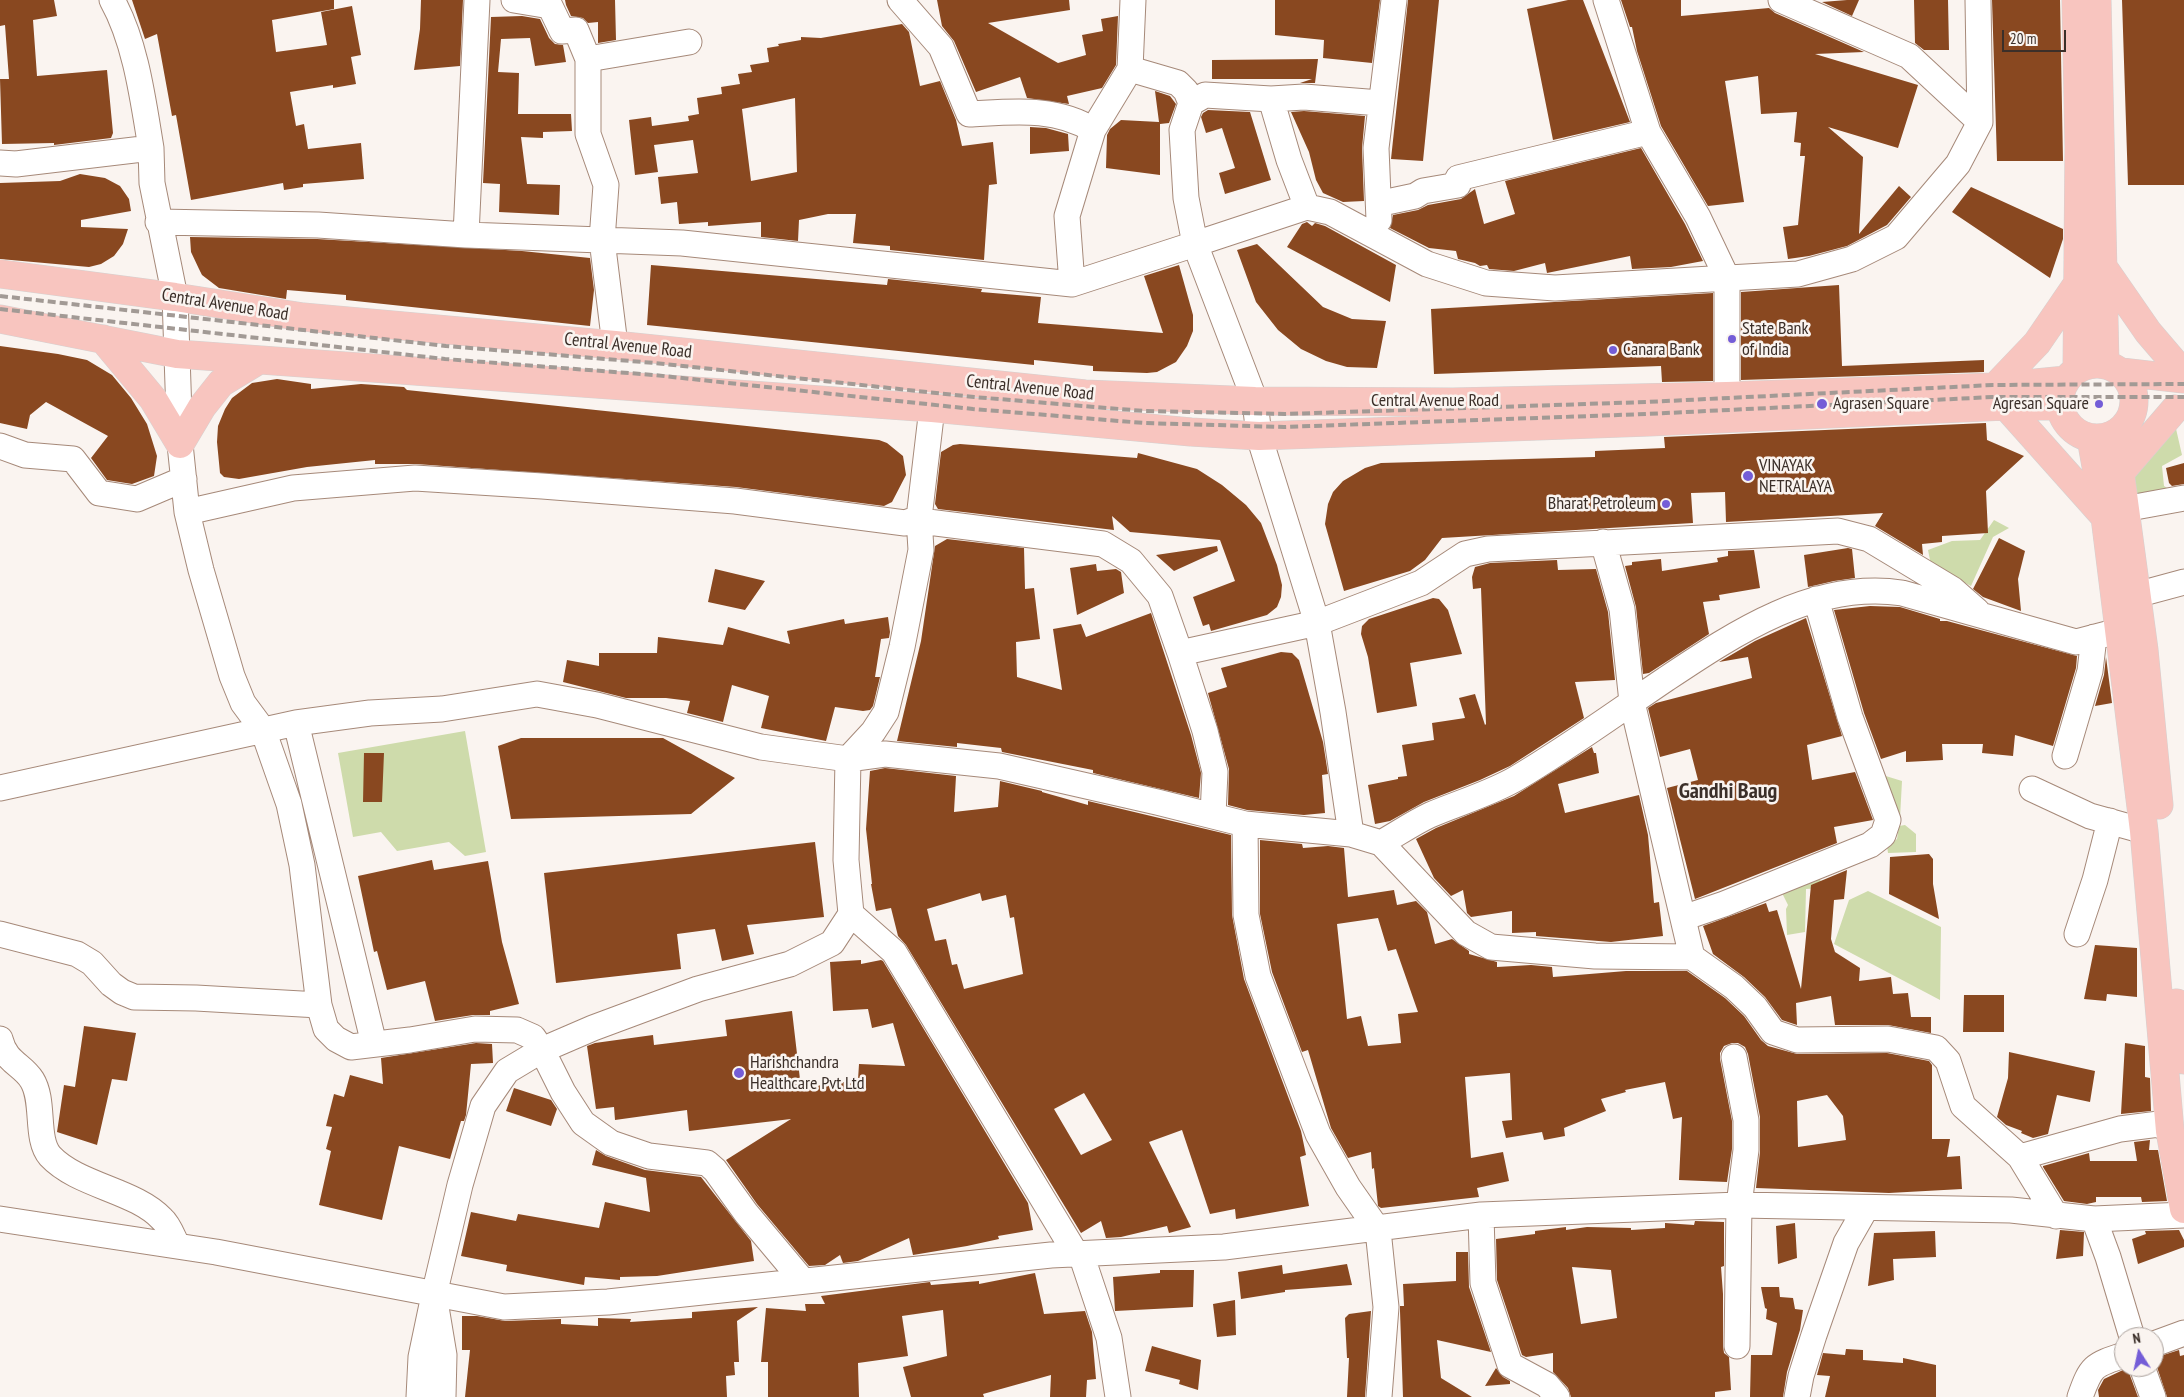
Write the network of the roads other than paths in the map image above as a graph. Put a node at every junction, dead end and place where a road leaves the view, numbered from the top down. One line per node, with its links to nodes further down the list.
1 (112, 0): 21 (street)
2 (477, 0): 26 (street)
3 (514, 0): 13 (street)
4 (900, 0): 19 (street)
5 (1133, 0): 14 (street)
6 (1394, 0): 17 (street)
7 (1606, 0): 20 (street)
8 (1781, 0): 18 (street)
9 (1978, 0): 18 (street)
10 (2076, 0): 33 (main road)
11 (2097, 0): 30 (main road)
12 (689, 42): 13 (street)
13 (588, 60): 28 (street)
14 (1130, 70): 16 (street); 19 (street)
15 (1271, 99): 16 (street); 17 (street); 23 (street)
16 (1191, 103): 29 (street)
17 (1380, 103): 24 (street)
18 (1980, 122): 32 (street)
19 (1093, 130): 34 (street)
20 (1648, 132): 24 (street); 32 (street)
21 (151, 148): 22 (street); 25 (street)
22 (0, 163)
23 (1307, 207): 27 (street); 29 (street)
24 (1380, 208): 27 (street)
25 (158, 222): 26 (street); 35 (street)
26 (466, 235): 28 (street)
27 (1378, 238): 32 (street)
28 (602, 240): 34 (street); 38 (street)
29 (1195, 244): 34 (street); 47 (street)
30 (2103, 267): 41 (main road); 42 (main road)
31 (0, 274): 35 (main road, Central Avenue Road)
32 (1727, 278): 45 (street)
33 (2078, 283): 44 (main road); 46 (main road)
34 (1072, 284)
35 (174, 297): 38 (main road, Central Avenue Road); 39 (street)
36 (0, 319): 37 (main road, Central Avenue Road)
37 (103, 340): 39 (main road, Central Avenue Road); 53 (main road)
38 (615, 345): 47 (main road, Central Avenue Road)
39 (177, 354): 40 (main road, Central Avenue Road); 53 (street)
40 (259, 360): 49 (main road, Central Avenue Road); 53 (main road)
41 (2113, 368): 43 (main road); 44 (main road); 48 (main road)
42 (2184, 374)
43 (2184, 379)
44 (2068, 385): 46 (main road, Central Avenue Road); 52 (main road)
45 (1728, 396): 46 (main road, Central Avenue Road); 47 (main road, Central Avenue Road)
46 (2000, 396): 51 (main road, Central Avenue Road); 59 (main road)
47 (1254, 402): 51 (street)
48 (2135, 405): 50 (main road); 52 (main road)
49 (932, 408): 51 (main road, Central Avenue Road); 60 (street)
50 (2179, 409): 55 (main road)
51 (1259, 436): 66 (street)
52 (2103, 436): 55 (main road); 59 (main road)
53 (180, 444): 56 (street)
54 (0, 446): 56 (street)
55 (2120, 473): 59 (main road)
56 (184, 479): 58 (street)
57 (2184, 498): 59 (street)
58 (187, 512): 60 (street); 71 (street)
59 (2115, 513): 63 (main road); 67 (main road)
60 (920, 520): 68 (street); 73 (street)
61 (1603, 542): 65 (street); 66 (street); 69 (street)
62 (2184, 582): 63 (street)
63 (2136, 594): 67 (main road)
64 (1816, 599): 65 (street); 69 (street); 83 (street)
65 (1984, 617): 67 (street)
66 (1317, 623): 68 (street); 80 (street)
67 (2118, 633): 72 (street); 79 (main road); 92 (main road)
68 (1180, 653): 76 (street)
69 (1632, 702): 81 (street); 83 (street)
70 (296, 722): 71 (street); 73 (street); 89 (street)
71 (263, 730): 74 (street); 87 (street)
72 (2065, 756)
73 (848, 759): 76 (street); 82 (street)
74 (0, 788)
75 (2032, 788): 77 (street)
76 (1213, 815): 78 (street)
77 (2110, 821): 79 (street); 85 (street)
78 (1245, 824): 80 (street); 103 (street)
79 (2144, 831): 93 (main road)
80 (1351, 834): 81 (street)
81 (1381, 843): 86 (street)
82 (851, 914): 90 (street); 105 (street)
83 (1683, 918): 86 (street)
84 (0, 934): 87 (street)
85 (2077, 934)
86 (1692, 957): 94 (street)
87 (319, 1005): 89 (street)
88 (0, 1039): 104 (street)
89 (374, 1044): 90 (street)
90 (542, 1050): 106 (street); 107 (street)
91 (1734, 1057): 95 (street)
92 (2184, 1060)
93 (2170, 1131): 94 (street); 97 (main road)
94 (2020, 1157): 100 (street)
95 (1739, 1205): 96 (street); 98 (street); 111 (street)
96 (1866, 1208): 100 (street); 119 (street)
97 (2184, 1209)
98 (1481, 1215): 103 (street); 118 (street)
99 (2184, 1215): 102 (street)
100 (2056, 1216): 102 (street)
101 (0, 1219): 104 (street)
102 (2094, 1219): 108 (street)
103 (1378, 1230): 105 (street); 117 (street)
104 (177, 1245): 107 (street)
105 (1078, 1254): 106 (street); 116 (street)
106 (804, 1280): 107 (street)
107 (434, 1295): 114 (street); 115 (street)
108 (2129, 1327)
109 (2184, 1333): 110 (street)
110 (2164, 1340)
111 (1737, 1346)
112 (2114, 1358): 120 (street)
113 (2146, 1377): 121 (street)
114 (419, 1397)
115 (443, 1397)
116 (1118, 1397)
117 (1379, 1397)
118 (1556, 1397)
119 (1796, 1397)
120 (2080, 1397)
121 (2153, 1397)

